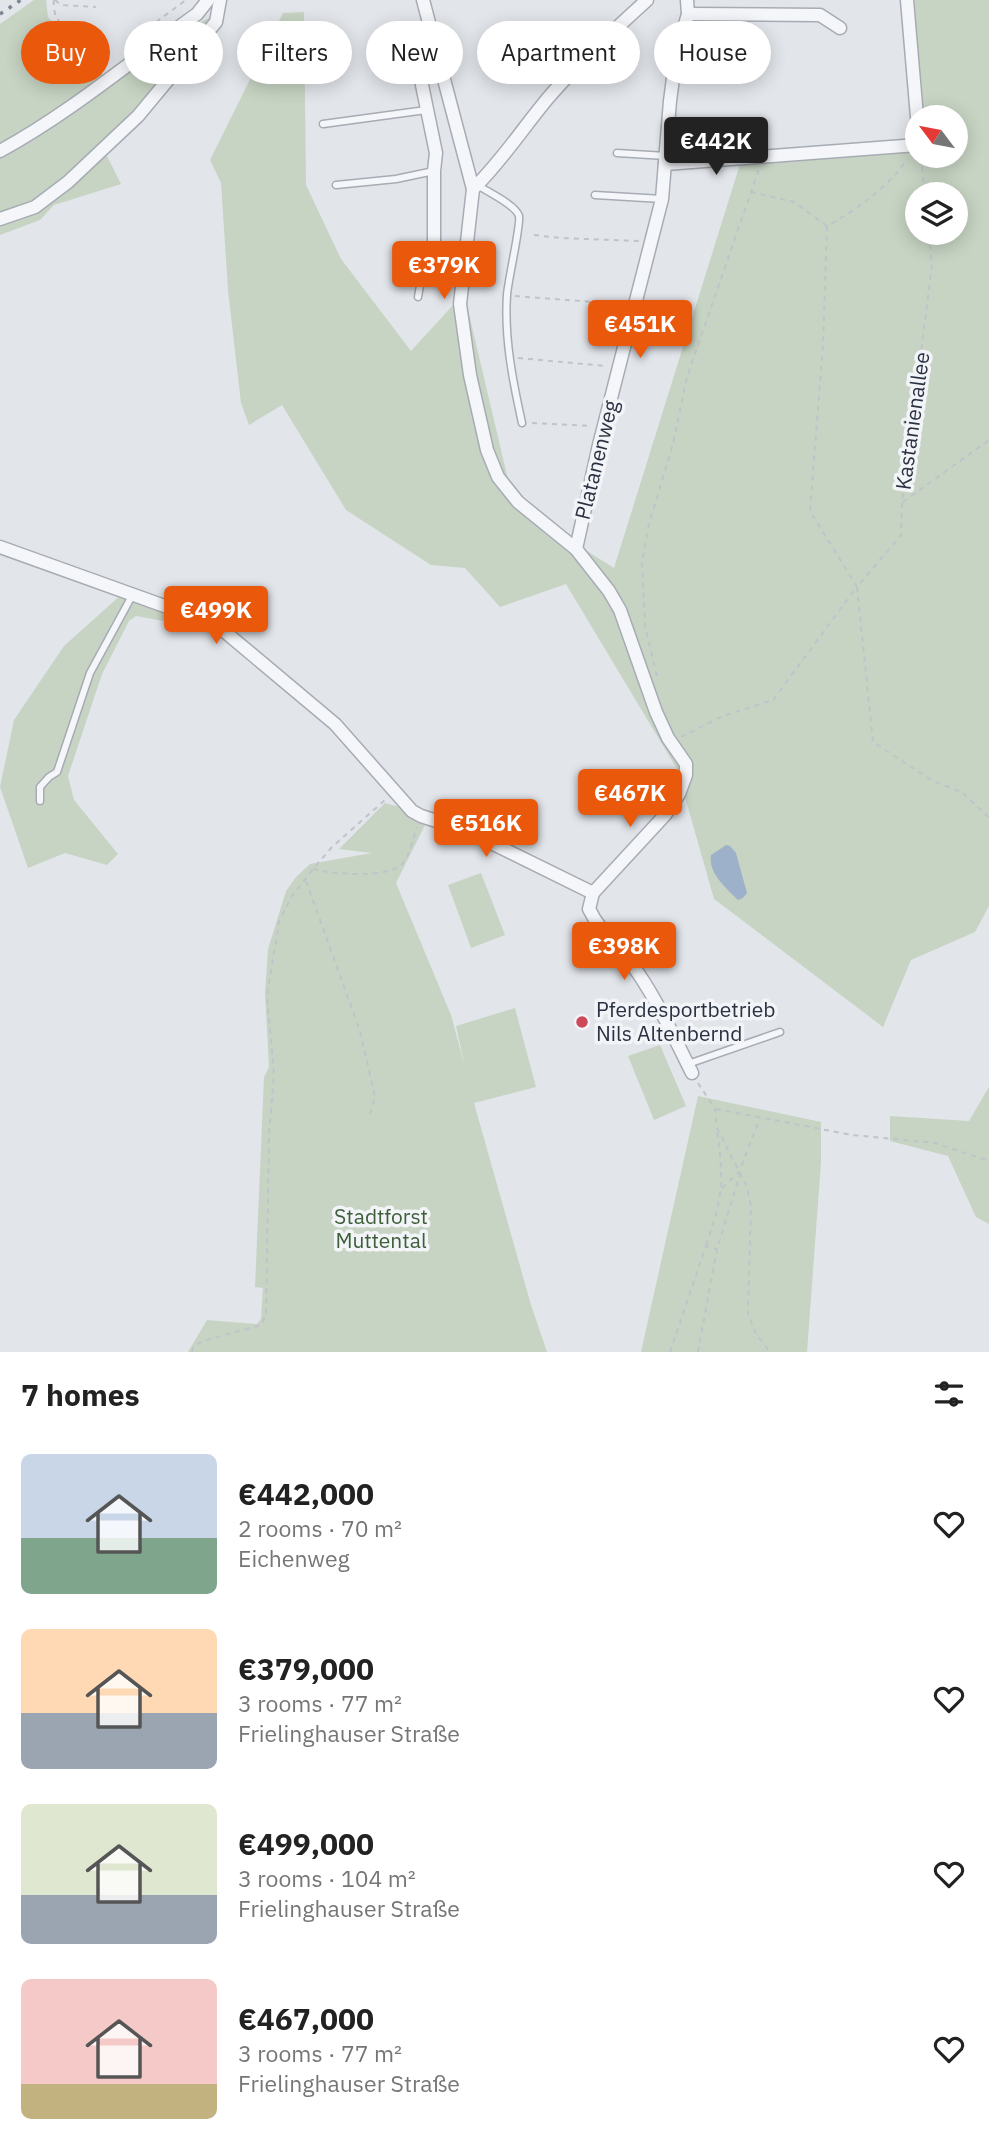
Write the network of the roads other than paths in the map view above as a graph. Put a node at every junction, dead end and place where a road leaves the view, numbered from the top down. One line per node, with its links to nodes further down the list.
1 (208, 0): 16 (street)
2 (220, 0): 24 (street)
3 (423, 0): 8 (street)
4 (648, 0): 21 (street)
5 (687, 0): 7 (street, Platanenweg)
6 (907, 0): 12 (street)
7 (688, 14): 9 (street); 18 (street, Platanenweg)
8 (429, 21)
9 (839, 28)
10 (422, 84): 13 (street)
11 (447, 84): 21 (street)
12 (916, 105)
13 (428, 110): 14 (lane); 19 (street)
14 (323, 124)
15 (905, 146): 18 (street)
16 (0, 151)
17 (617, 153): 18 (lane)
18 (666, 160): 23 (street, Platanenweg)
19 (433, 171): 20 (lane); 25 (street)
20 (336, 185)
21 (475, 187): 27 (lane); 29 (street)
22 (595, 195): 23 (lane)
23 (662, 199): 29 (street, Platanenweg)
24 (0, 219)
25 (434, 254): 26 (lane)
26 (418, 297)
27 (522, 423)
28 (0, 547): 30 (street)
29 (576, 550): 32 (street)
30 (133, 594): 31 (lane); 32 (street)
31 (40, 801)
32 (593, 892): 34 (street)
33 (779, 1032): 34 (lane)
34 (690, 1069)

